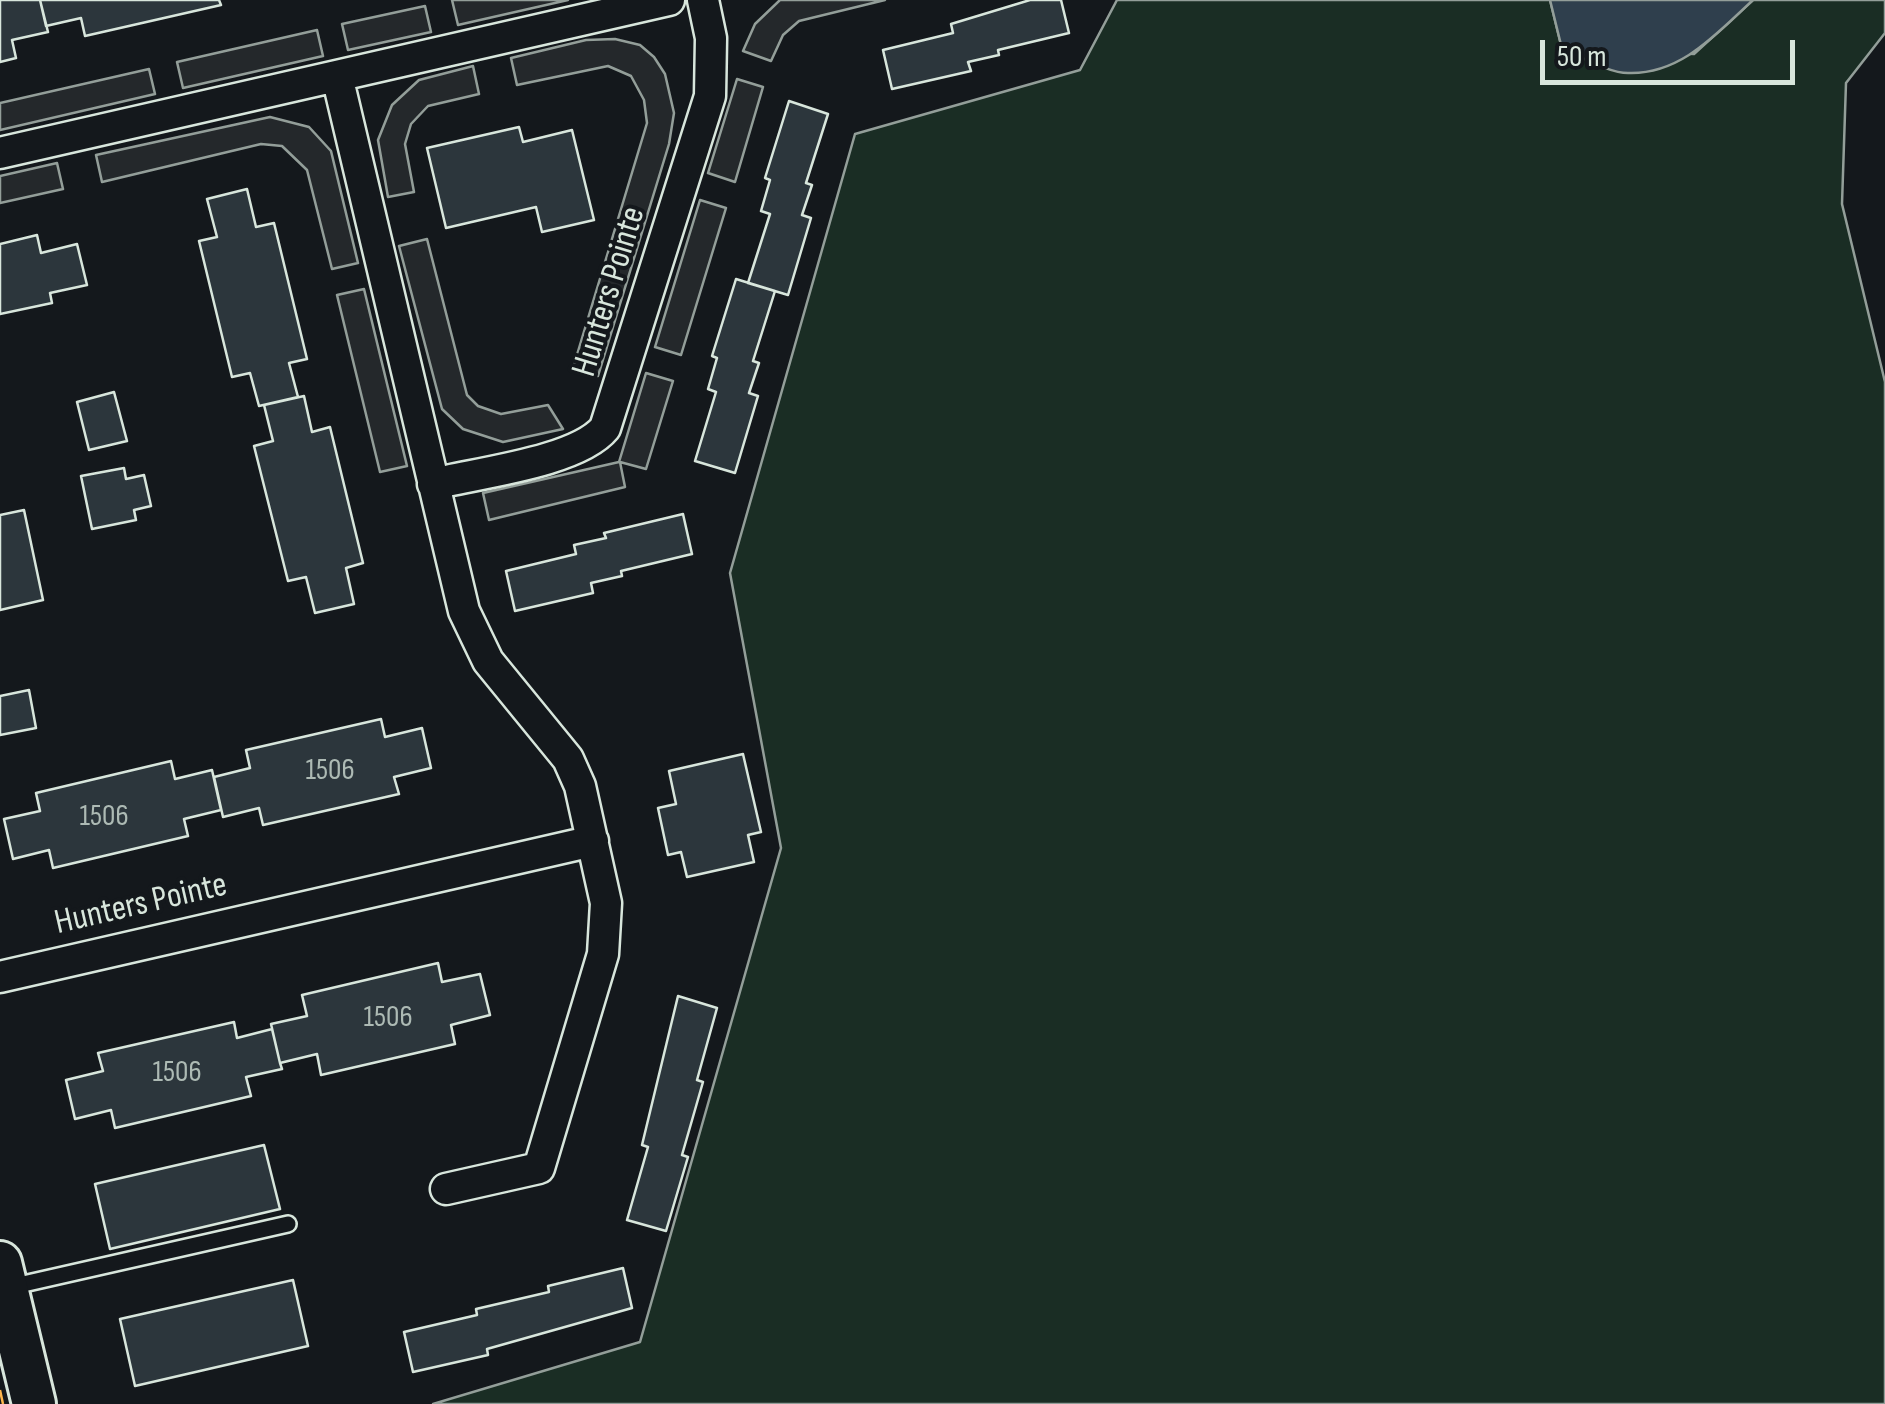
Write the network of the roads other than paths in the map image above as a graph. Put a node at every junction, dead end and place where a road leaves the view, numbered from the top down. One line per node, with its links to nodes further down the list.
1 (669, 0): 3 (street)
2 (704, 0): 5 (street, Hunters Pointe)
3 (337, 76): 4 (street); 5 (street)
4 (0, 154)
5 (434, 484): 6 (street)
6 (592, 841): 7 (street, Hunters Pointe); 8 (street)
7 (0, 977)
8 (446, 1189)
9 (288, 1224): 10 (lane)
10 (3, 1276): 11 (main road)
11 (34, 1404)

